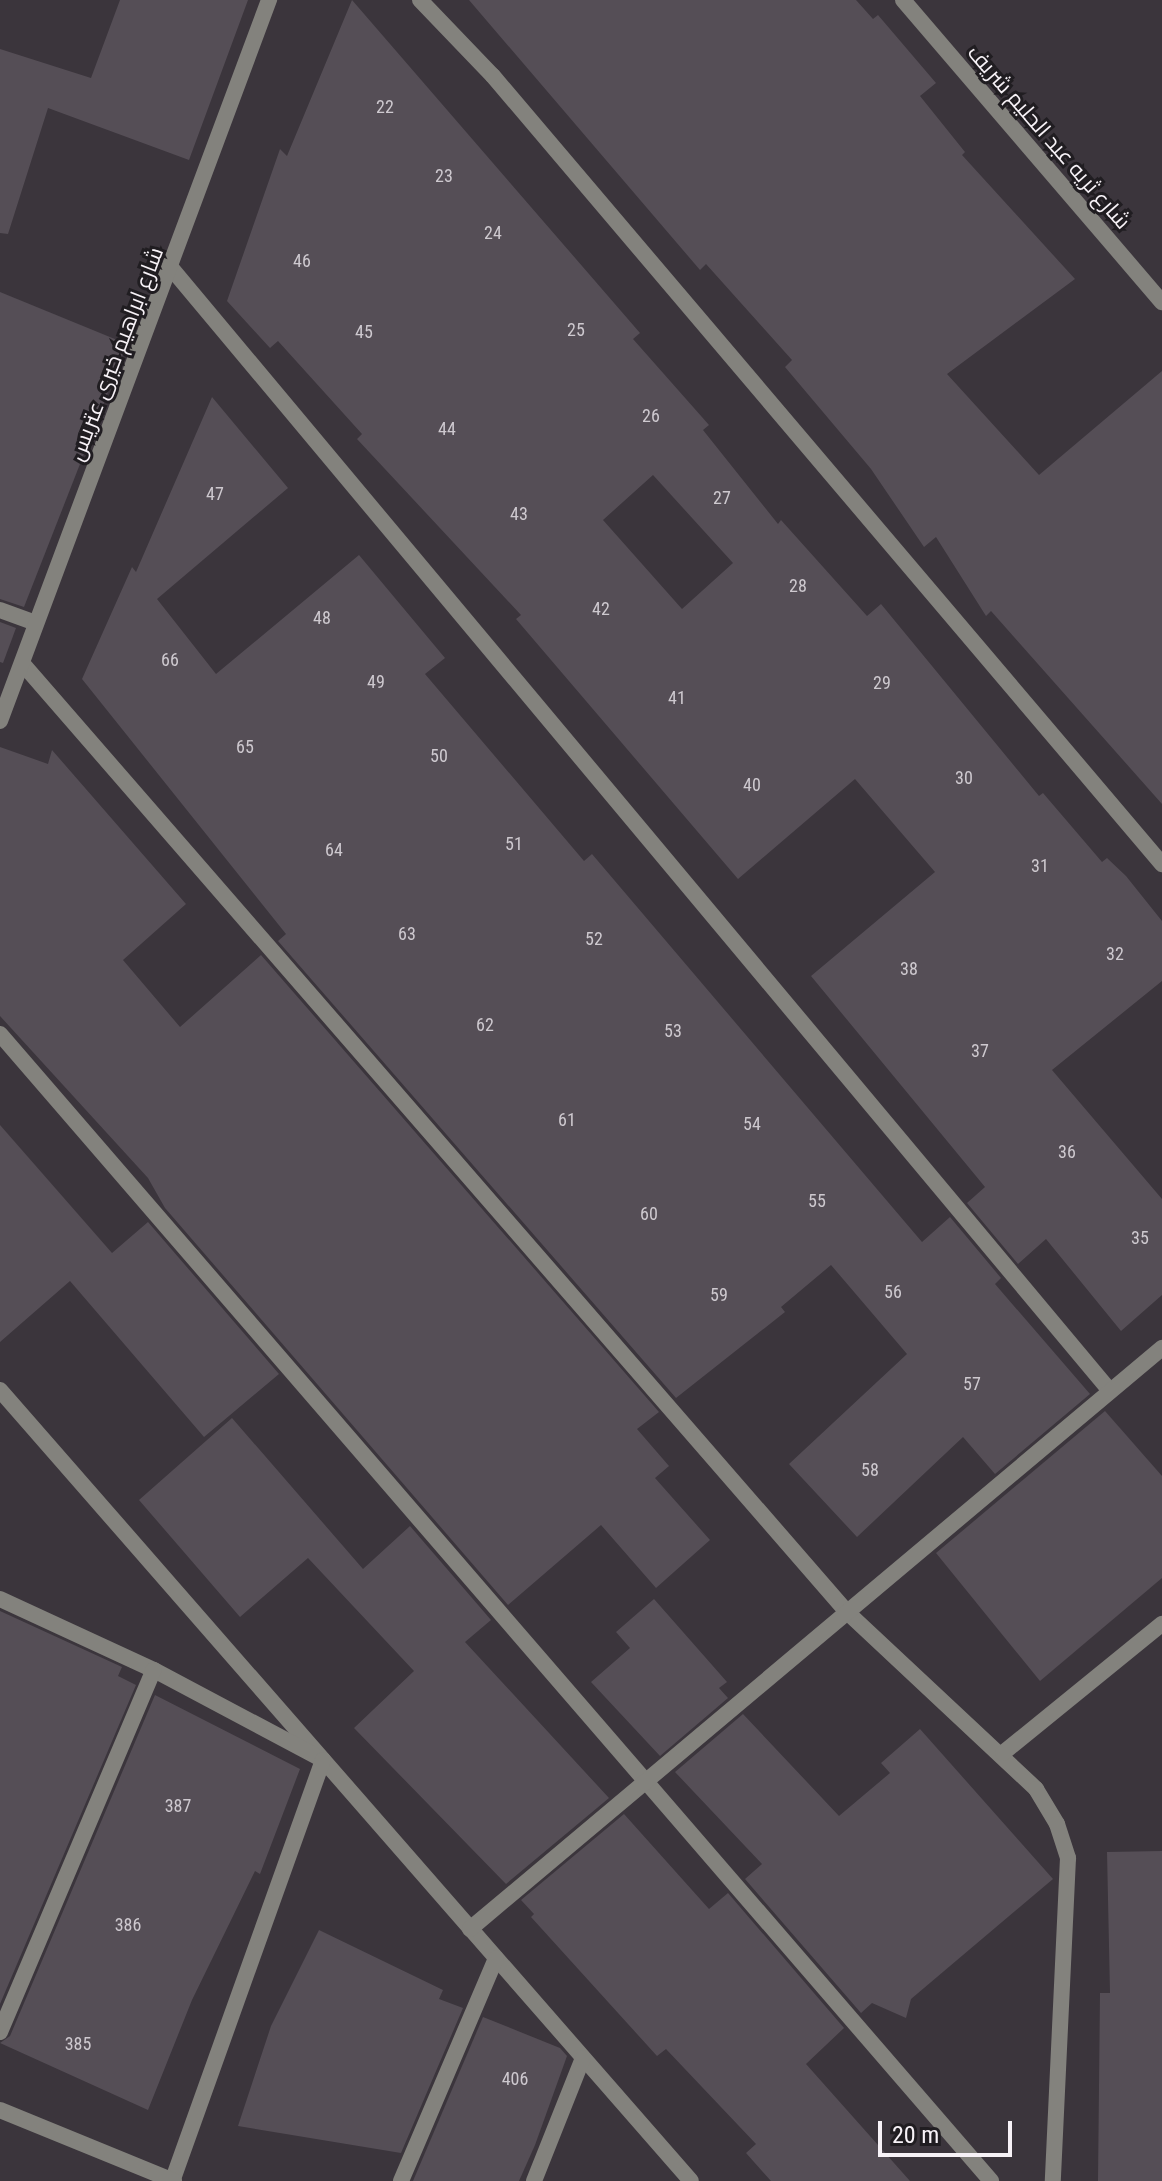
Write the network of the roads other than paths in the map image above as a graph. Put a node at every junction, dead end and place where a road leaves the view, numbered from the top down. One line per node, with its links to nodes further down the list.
1 (269, 0): 4 (street, شارع ابراهيم خيرى عتريس)
2 (420, 0): 10 (street)
3 (903, 0): 5 (street, شارع ثريه عبد الحليم شريف)
4 (172, 269): 7 (street, شارع ابراهيم خيرى عتريس); 14 (street)
5 (1162, 302)
6 (0, 610): 7 (street)
7 (36, 623): 8 (street, شارع ابراهيم خيرى عتريس)
8 (22, 663): 9 (street, شارع ابراهيم خيرى عتريس); 16 (street)
9 (0, 721)
10 (1162, 864)
11 (0, 1034): 21 (street)
12 (1162, 1348): 14 (street)
13 (0, 1390): 20 (street)
14 (1110, 1391): 16 (street)
15 (0, 1599): 18 (street)
16 (847, 1612): 19 (street); 21 (street)
17 (1162, 1624): 19 (street)
18 (154, 1670): 20 (street); 24 (street)
19 (1003, 1753): 32 (street)
20 (323, 1760): 22 (street); 27 (street)
21 (646, 1781): 22 (street); 31 (street)
22 (470, 1929): 23 (street)
23 (496, 1958): 25 (street); 28 (street)
24 (0, 2032)
25 (583, 2058): 29 (street); 30 (street)
26 (0, 2110): 27 (street)
27 (173, 2181)
28 (401, 2181)
29 (534, 2181)
30 (691, 2181)
31 (991, 2181)
32 (1053, 2181)

